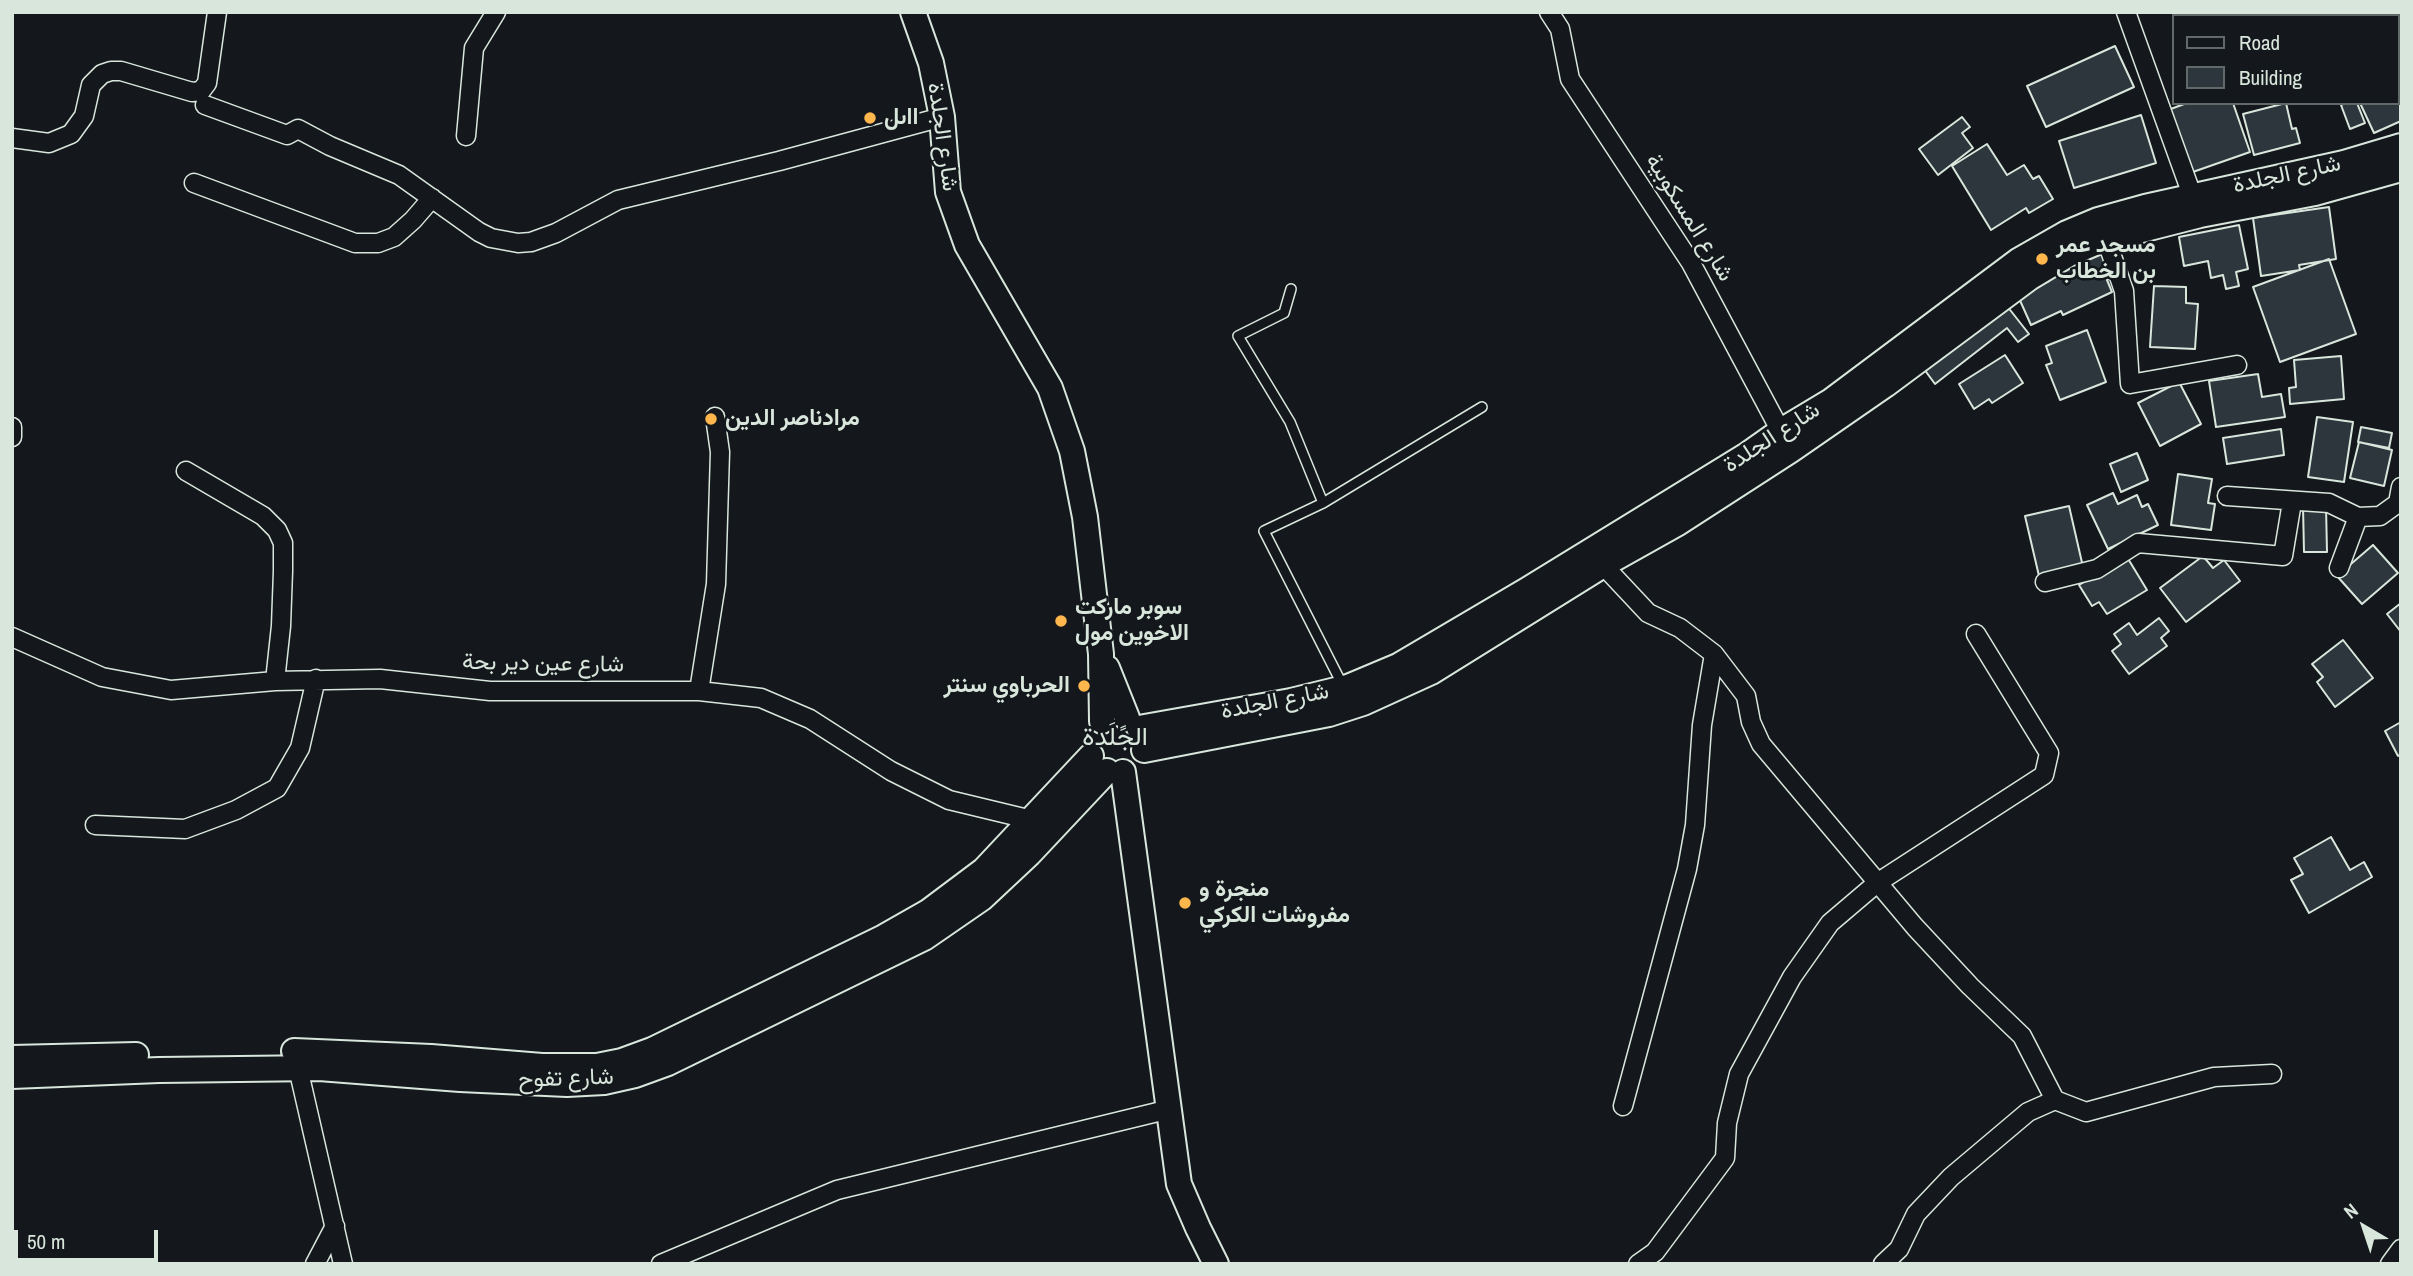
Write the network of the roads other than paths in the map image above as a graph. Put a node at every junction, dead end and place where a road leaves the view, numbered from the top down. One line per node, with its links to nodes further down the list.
1 (217, 12): 9 (street)
2 (496, 12): 8 (street)
3 (1549, 12): 22 (street, شارع المسكوبية)
4 (2126, 12): 13 (street)
5 (914, 13): 7 (street, شارع الجلدة)
6 (205, 105): 14 (street)
7 (942, 117): 14 (street); 34 (street, شارع الجلدة)
8 (466, 136)
9 (12, 138)
10 (2401, 146): 13 (street, شارع الجلدة)
11 (2401, 169): 15 (street, شارع الجلدة)
12 (194, 183): 14 (street)
13 (2192, 195): 22 (street, شارع الجلدة)
14 (432, 198)
15 (2106, 239): 17 (street); 22 (street, شارع الجلدة)
16 (1291, 289): 27 (lane)
17 (2237, 365)
18 (1482, 407): 27 (lane)
19 (715, 417): 39 (street)
20 (12, 427): 21 (street)
21 (12, 437)
22 (1786, 440): 29 (street, شارع الجلدة)
23 (186, 471): 37 (street)
24 (2401, 487): 28 (street)
25 (2227, 496): 26 (street)
26 (2292, 502): 28 (street); 31 (street)
27 (1323, 503): 38 (lane)
28 (2358, 517): 30 (street)
29 (1595, 559): 35 (street); 38 (street, شارع الجلدة); 41 (street, شارع الجلدة)
30 (2339, 568)
31 (2045, 582)
32 (1976, 634): 45 (street)
33 (12, 637): 37 (street, شارع عين دير بحة)
34 (1101, 654): 40 (street); 41 (street)
35 (1714, 654): 45 (street); 51 (street)
36 (316, 679): 37 (street, شارع عين دير بحة); 39 (street, شارع عين دير بحة); 43 (street)
37 (275, 681)
38 (1344, 688): 41 (street, شارع الجلدة)
39 (699, 691): 44 (street, شارع عين دير بحة)
40 (1102, 721): 41 (street); 42 (street)
41 (1137, 732): 42 (street)
42 (1107, 766): 44 (street); 52 (street)
43 (95, 825)
44 (1040, 826): 46 (street); 47 (street, شارع تفوح)
45 (1877, 883): 50 (street); 60 (street)
46 (12, 1058)
47 (298, 1068): 49 (street, شارع تفوح); 53 (street)
48 (2272, 1074): 50 (street)
49 (12, 1076)
50 (2055, 1100): 61 (street)
51 (1623, 1106)
52 (1170, 1109): 57 (street); 58 (street); 59 (street)
53 (335, 1226): 55 (street); 56 (street)
54 (2401, 1249): 62 (street)
55 (316, 1264)
56 (343, 1264)
57 (661, 1264)
58 (1216, 1264)
59 (1233, 1264)
60 (1638, 1264)
61 (1883, 1264)
62 (2390, 1264)

